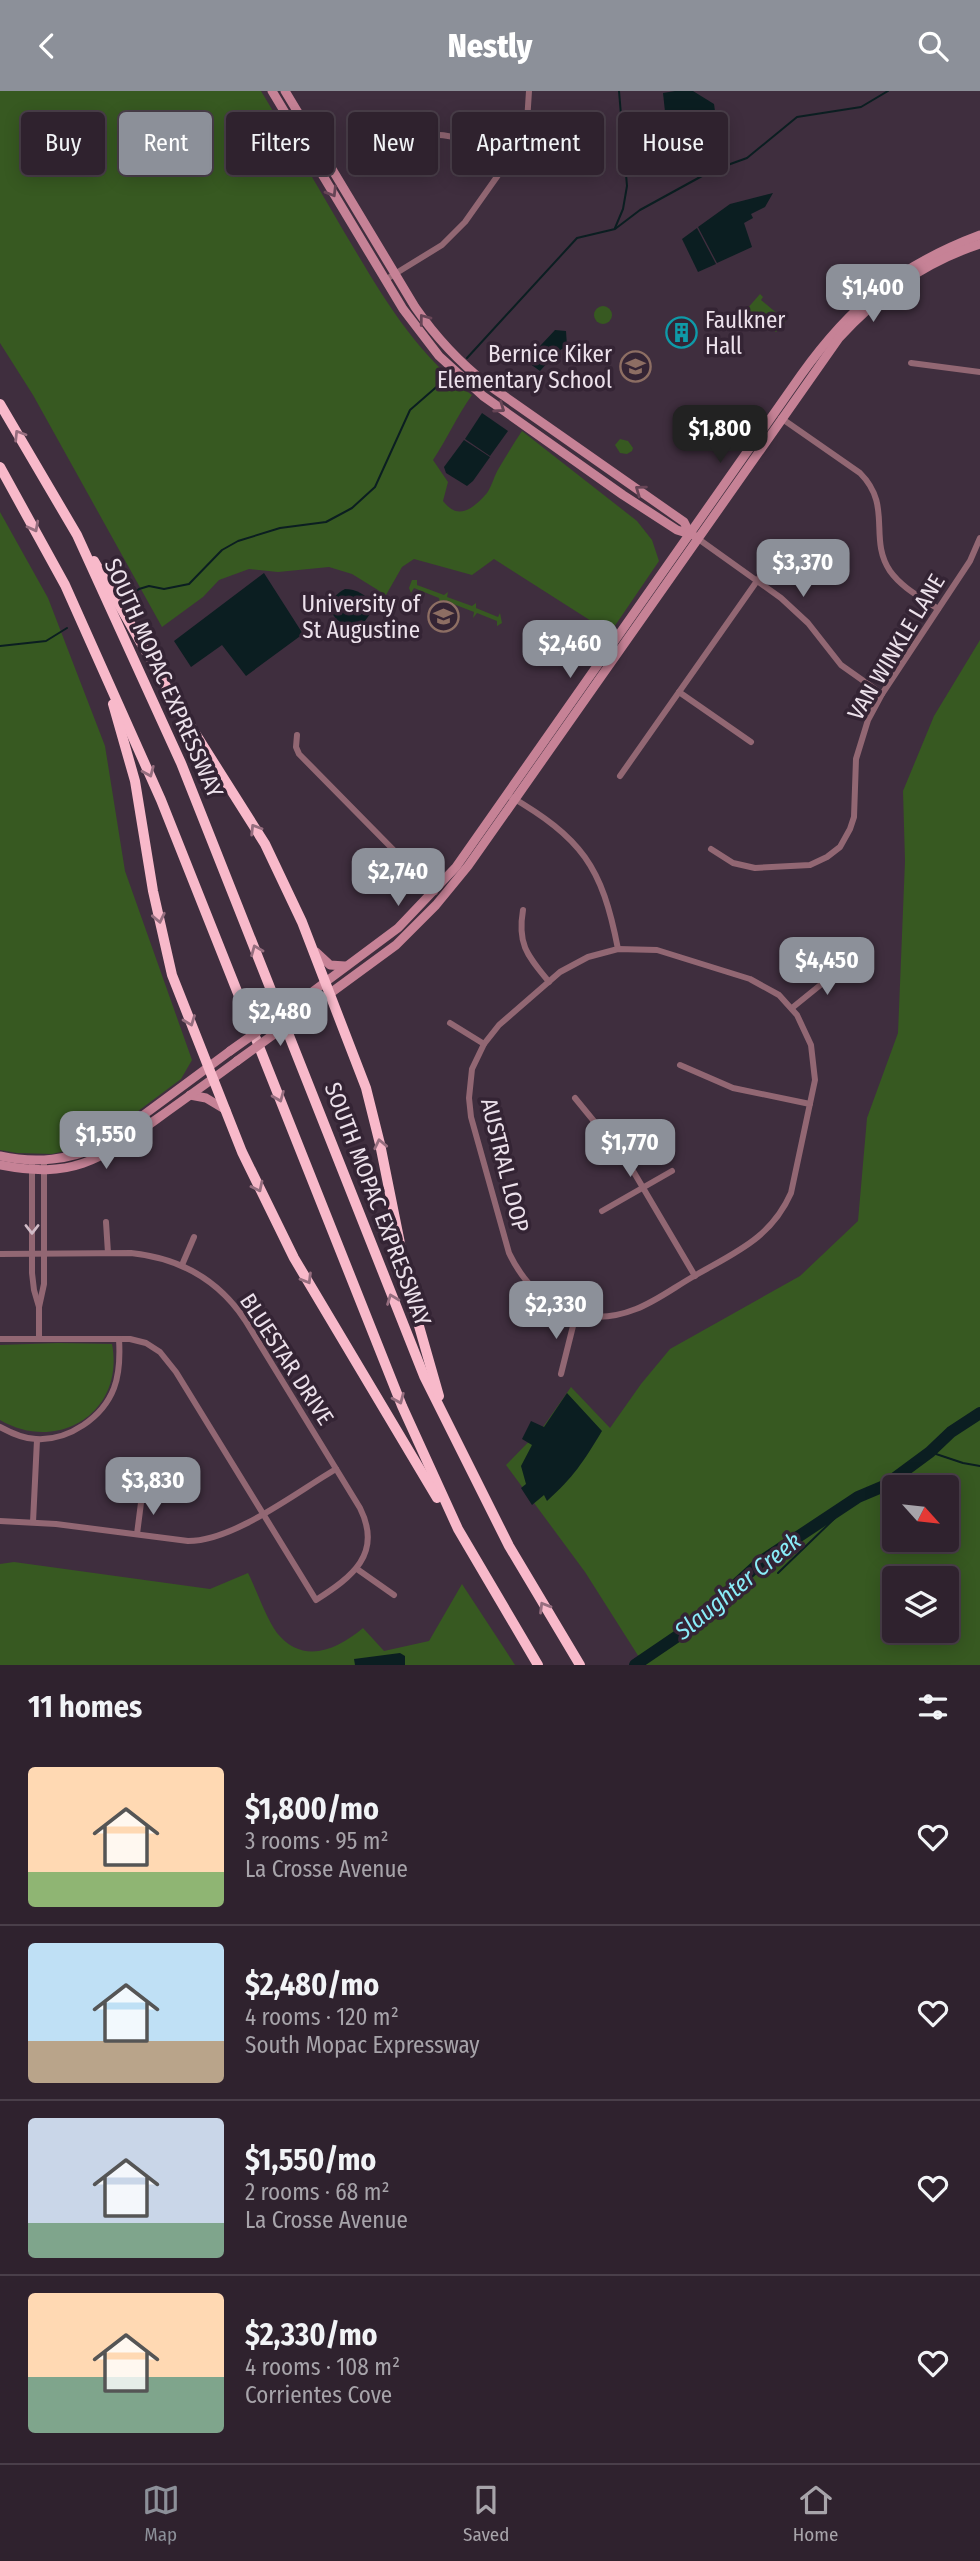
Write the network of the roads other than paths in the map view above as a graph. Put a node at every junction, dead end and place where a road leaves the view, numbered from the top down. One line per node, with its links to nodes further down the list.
1 (529, 91): 3 (street)
2 (279, 92): 7 (street); 8 (street, one-way to 8)
3 (528, 112)
4 (499, 175): 7 (street)
5 (980, 235): 9 (street)
6 (980, 244): 9 (street)
7 (396, 274): 8 (street); 16 (street, one-way to 7)
8 (385, 280): 16 (street, one-way to 16)
9 (869, 302): 13 (street)
10 (911, 363): 11 (street)
11 (980, 372)
12 (0, 404): 15 (highway, SOUTH MOPAC EXPRESSWAY, one-way to 12)
13 (778, 416): 16 (street); 20 (street)
14 (0, 467): 21 (highway, one-way to 21)
15 (77, 535): 31 (highway, one-way to 15); 68 (highway, SOUTH MOPAC EXPRESSWAY, one-way to 15)
16 (694, 536): 19 (street); 27 (street)
17 (980, 538): 20 (street, VAN WINKLE LANE)
18 (778, 551): 19 (street)
19 (757, 580): 22 (street); 23 (street)
20 (938, 609): 23 (street, VAN WINKLE LANE)
21 (101, 665): 41 (highway, one-way to 41); 75 (highway, one-way to 75)
22 (679, 692): 25 (street); 26 (street)
23 (882, 694): 28 (street, VAN WINKLE LANE)
24 (297, 735): 29 (street)
25 (751, 742)
26 (620, 776)
27 (512, 797): 29 (street); 32 (street); 36 (street)
28 (711, 849)
29 (435, 892): 34 (street)
30 (523, 911): 35 (street)
31 (311, 947): 34 (street); 36 (highway)
32 (618, 949): 35 (street, AUSTRAL LOOP); 37 (street, AUSTRAL LOOP)
33 (845, 965): 37 (street)
34 (347, 966): 36 (street)
35 (550, 982): 39 (street, AUSTRAL LOOP)
36 (326, 989): 41 (street, bridge); 41 (street, bridge); 68 (highway, one-way to 36)
37 (792, 1008): 44 (street, AUSTRAL LOOP)
38 (450, 1023): 39 (street)
39 (484, 1044): 62 (street, AUSTRAL LOOP)
40 (680, 1065): 44 (street)
41 (211, 1073): 42 (street); 45 (highway); 49 (street)
42 (190, 1095): 45 (street); 49 (street)
43 (575, 1098): 51 (street)
44 (810, 1104): 60 (street, AUSTRAL LOOP)
45 (226, 1110): 75 (highway, one-way to 75)
46 (0, 1156): 48 (street)
47 (0, 1165): 48 (street)
48 (32, 1165): 49 (street); 57 (street, one-way to 57)
49 (44, 1166): 58 (street)
50 (672, 1171): 51 (street)
51 (643, 1187): 52 (street); 60 (street)
52 (602, 1211)
53 (106, 1222): 55 (street)
54 (194, 1237): 59 (street)
55 (108, 1253): 58 (street, BLUESTAR DRIVE); 59 (street, BLUESTAR DRIVE)
56 (0, 1254): 57 (street, BLUESTAR DRIVE)
57 (32, 1254): 58 (street, BLUESTAR DRIVE); 61 (street)
58 (44, 1254): 61 (street)
59 (182, 1265): 70 (street, BLUESTAR DRIVE)
60 (695, 1276): 62 (street, AUSTRAL LOOP)
61 (39, 1307): 63 (street)
62 (576, 1314): 66 (street)
63 (39, 1338): 64 (street); 65 (street)
64 (0, 1339)
65 (120, 1339): 69 (street); 72 (street)
66 (561, 1374)
67 (0, 1427): 69 (street)
68 (449, 1429): 80 (highway, SOUTH MOPAC EXPRESSWAY, one-way to 68)
69 (37, 1440): 74 (street)
70 (335, 1469): 72 (street); 77 (street, BLUESTAR DRIVE)
71 (142, 1495): 76 (street)
72 (263, 1513): 76 (street); 77 (street)
73 (0, 1521): 74 (street)
74 (33, 1522): 76 (street)
75 (458, 1529): 79 (highway)
76 (137, 1534)
77 (357, 1569): 78 (street)
78 (394, 1595)
79 (538, 1665)
80 (580, 1665)

